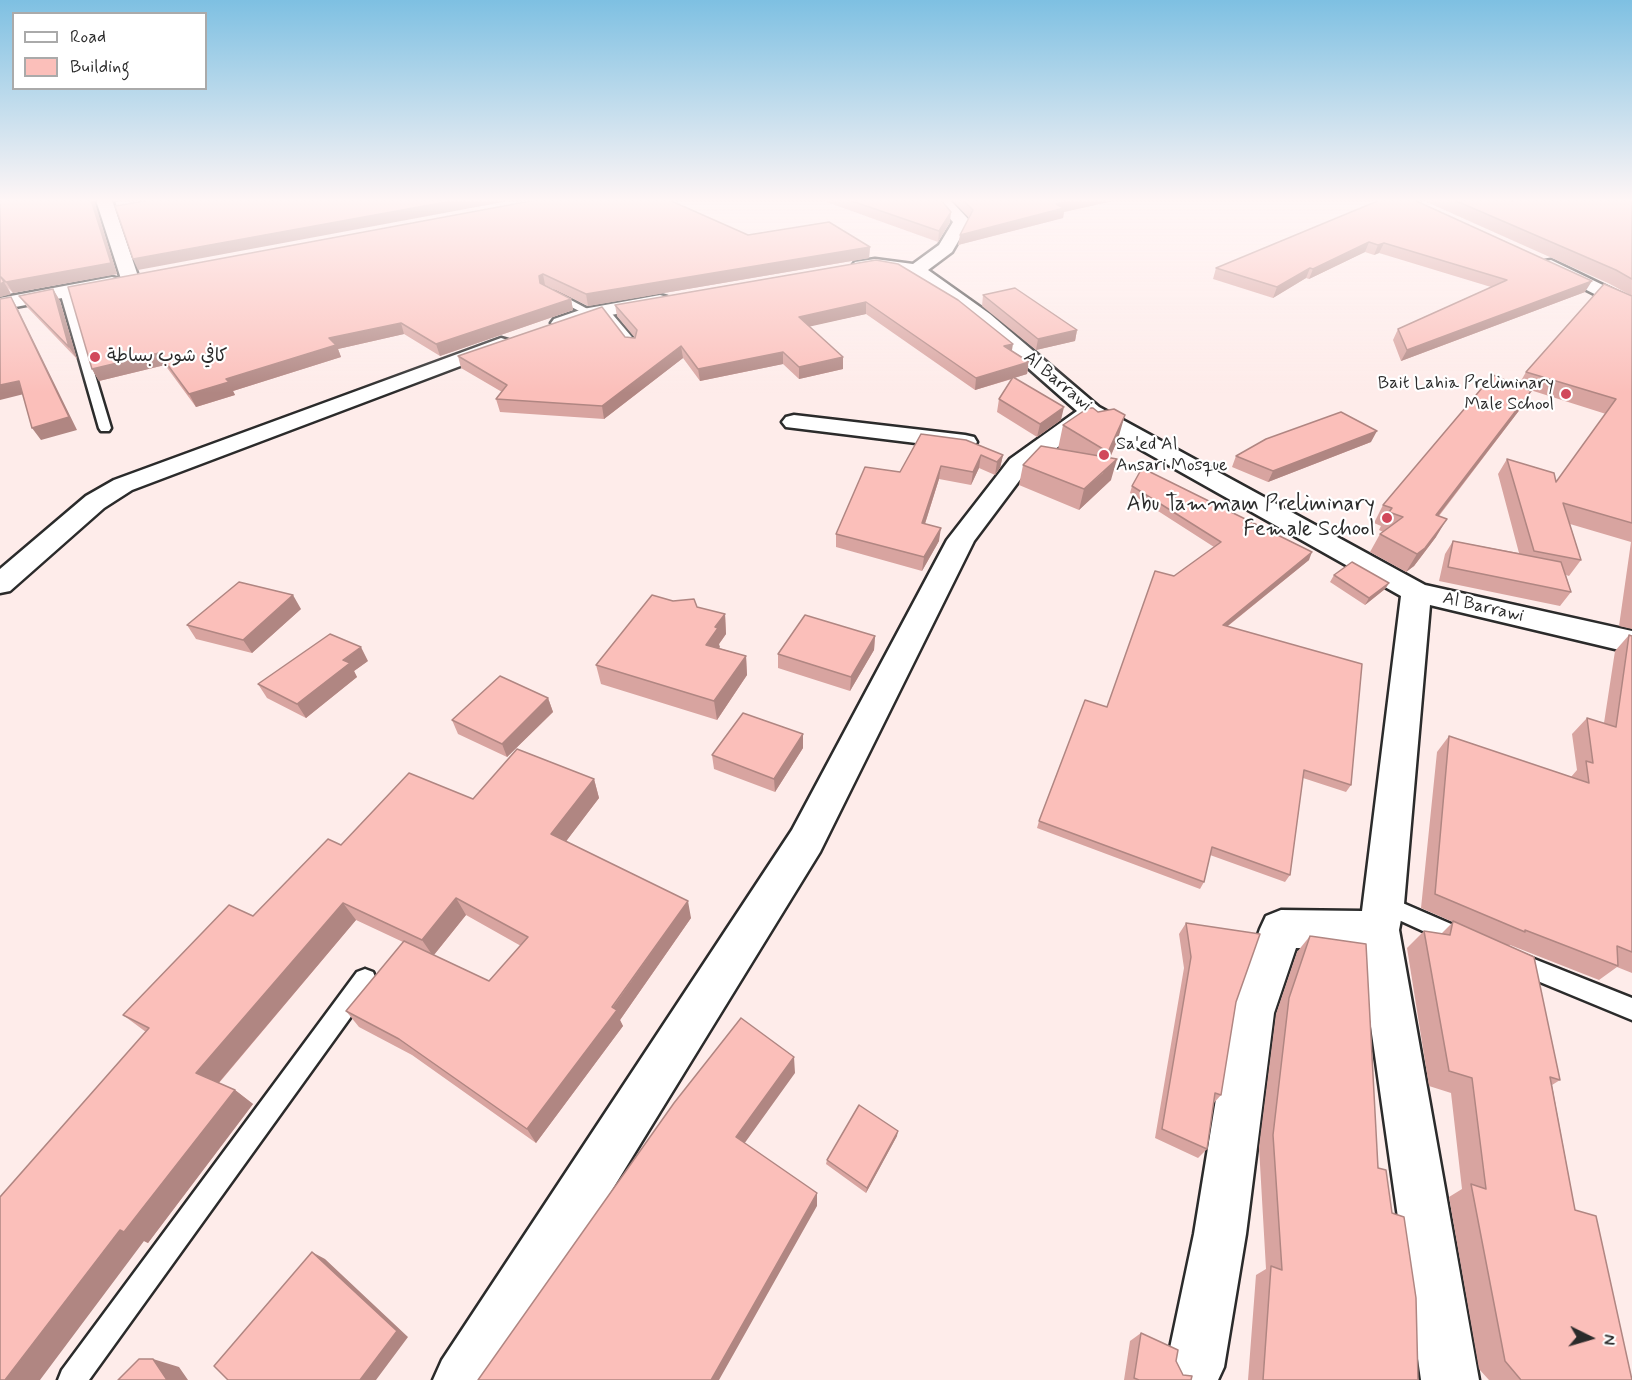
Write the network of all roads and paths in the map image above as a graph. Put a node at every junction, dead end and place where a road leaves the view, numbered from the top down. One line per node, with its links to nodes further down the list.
1 (133, 264): 9 (street)
2 (873, 264): 6 (street)
3 (878, 264): 7 (street)
4 (924, 264): 7 (street)
5 (1549, 264): 8 (street)
6 (840, 270)
7 (916, 270): 21 (street, Al Barrawi)
8 (1561, 270): 10 (street); 16 (street)
9 (136, 273): 12 (street); 13 (street)
10 (1632, 286)
11 (546, 290): 17 (lane)
12 (0, 292)
13 (65, 292): 15 (street); 23 (lane)
14 (676, 298): 17 (street)
15 (0, 304)
16 (1632, 307)
17 (597, 312): 18 (street); 20 (lane)
18 (537, 332)
19 (516, 339): 25 (street)
20 (633, 345)
21 (1091, 412): 24 (street); 26 (street, Al Barrawi)
22 (794, 422): 24 (street)
23 (105, 428)
24 (1001, 456): 35 (street)
25 (0, 584)
26 (1416, 592): 27 (street, Al Barrawi); 28 (street)
27 (1632, 642)
28 (1381, 917): 29 (lane); 33 (street); 36 (street)
29 (1480, 946)
30 (1501, 955): 32 (lane)
31 (365, 979): 34 (lane)
32 (1632, 1009)
33 (1196, 1367)
34 (72, 1380)
35 (462, 1380)
36 (1450, 1380)

